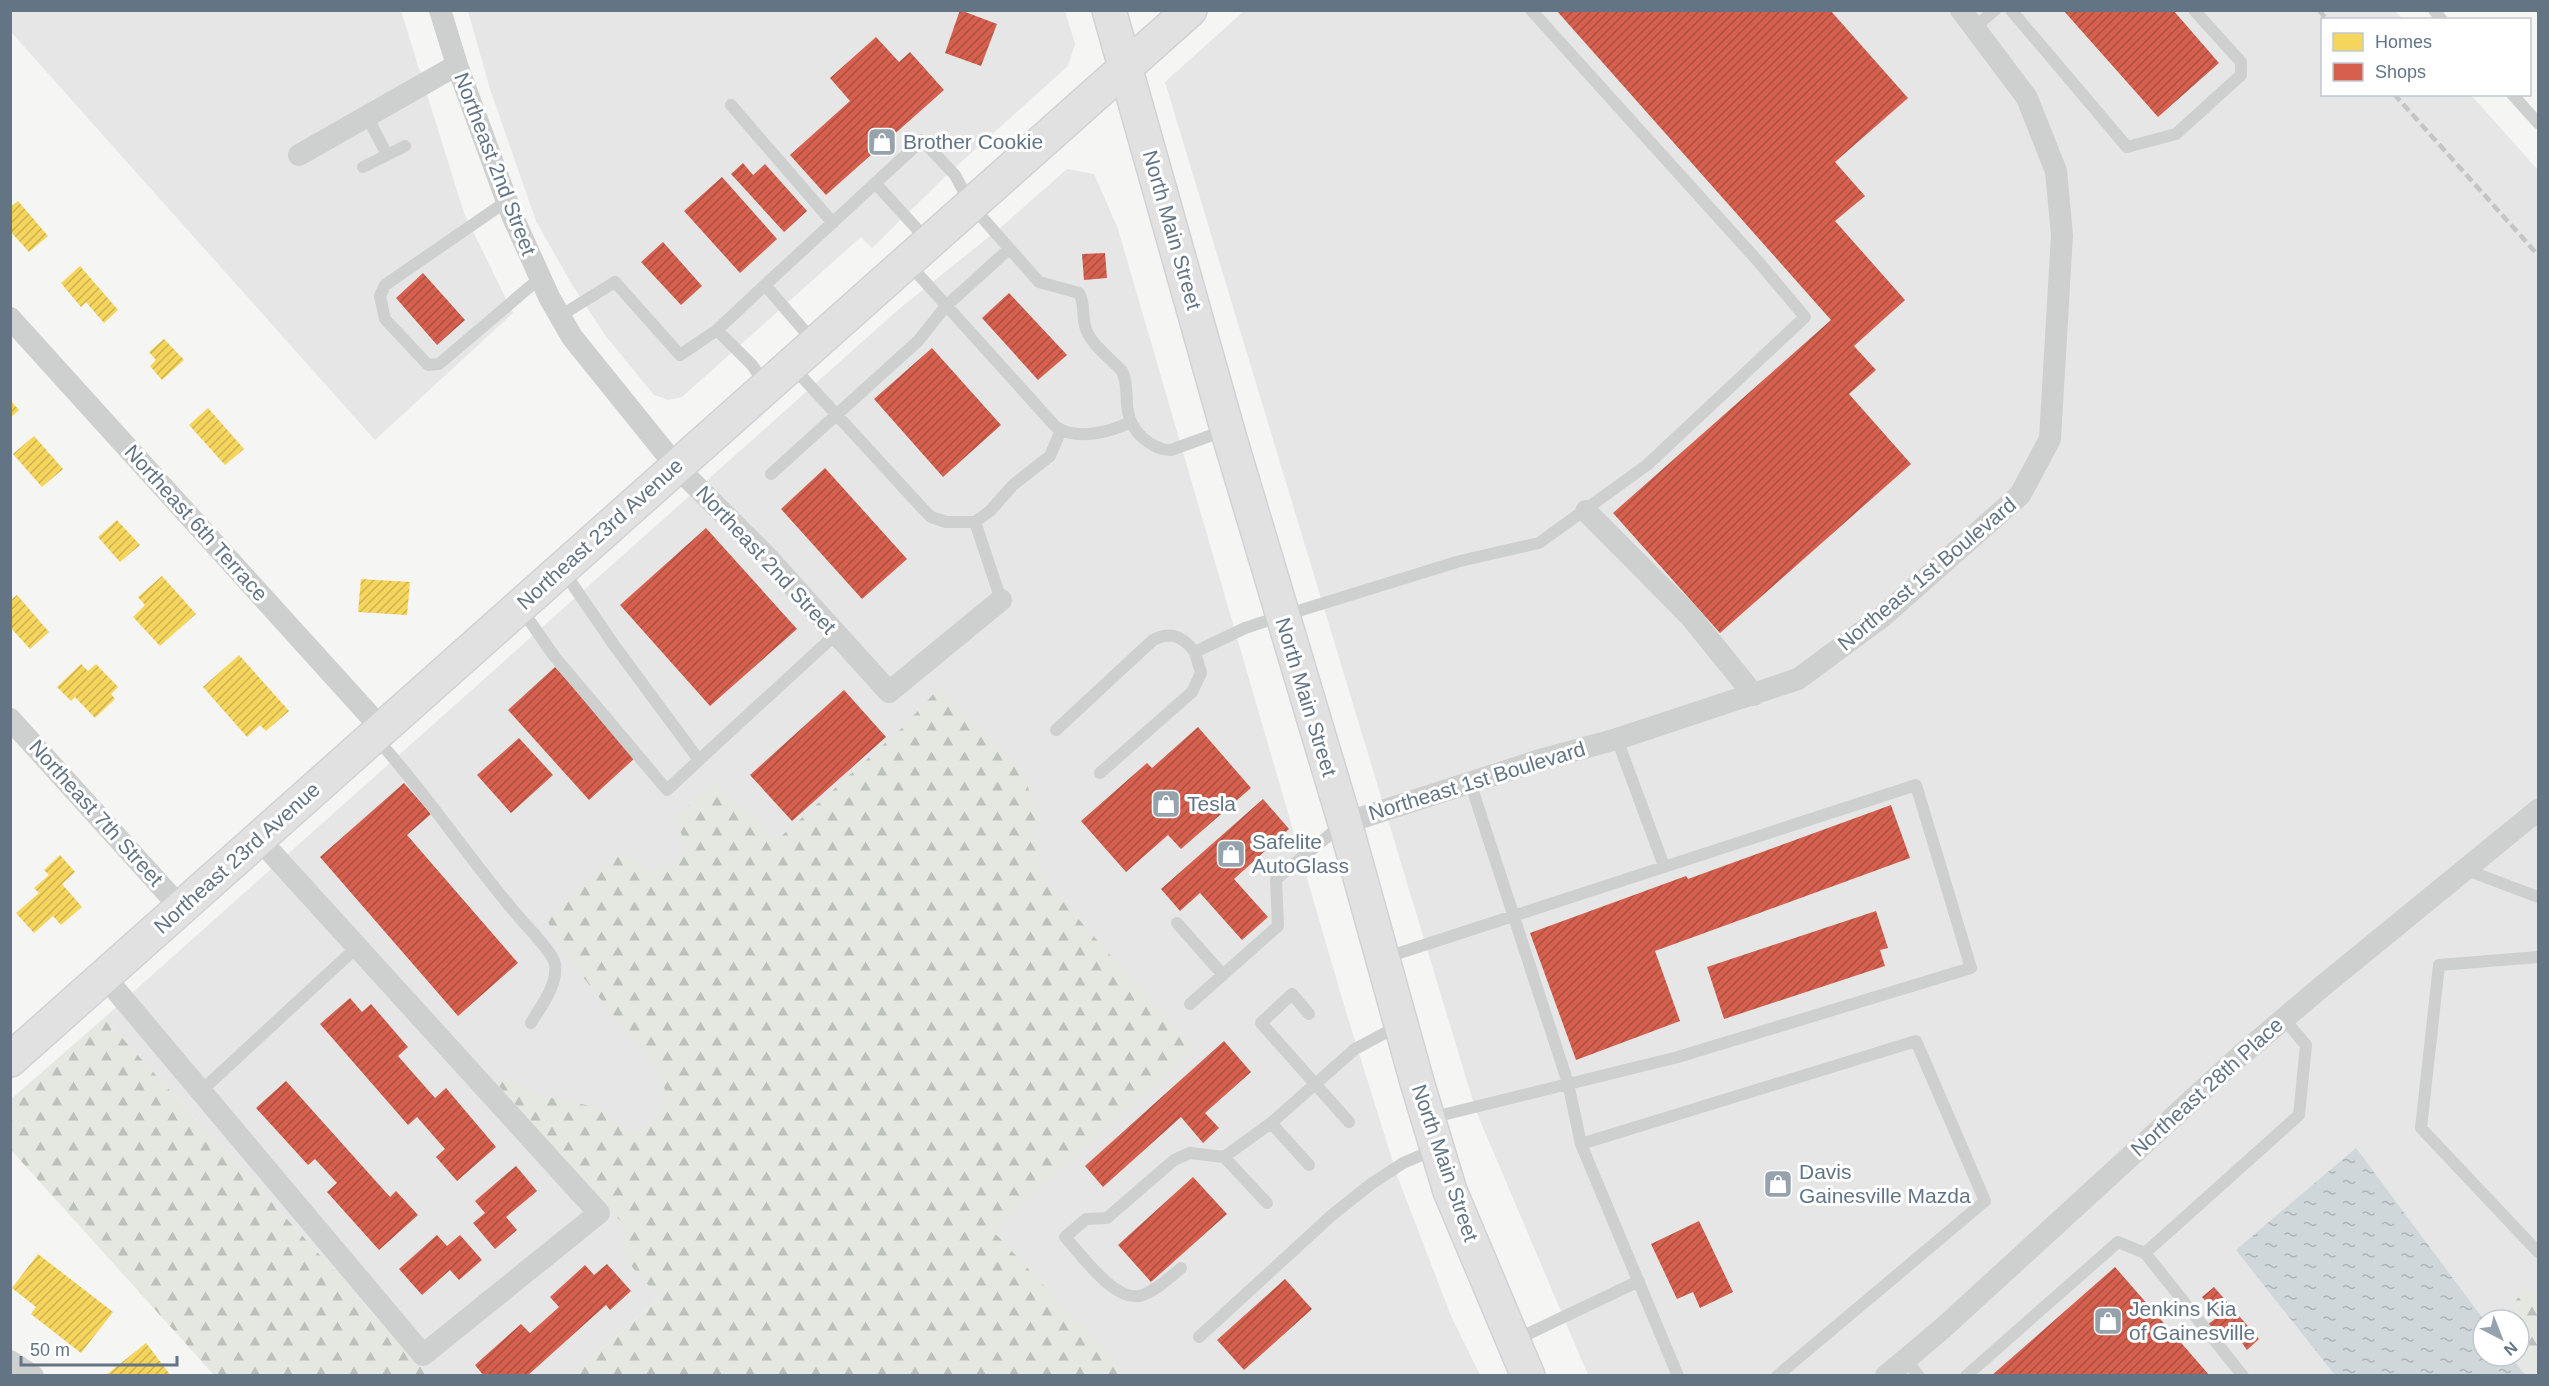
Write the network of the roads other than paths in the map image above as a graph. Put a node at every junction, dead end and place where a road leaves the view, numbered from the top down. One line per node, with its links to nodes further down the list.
1 (440, 10): 9 (street, Northeast 2nd Street)
2 (1109, 10): 10 (main road, North Main Street)
3 (1190, 10): 10 (main road, Northeast 23rd Avenue)
4 (1531, 10): 40 (lane)
5 (1995, 10): 8 (lane)
6 (2011, 10): 7 (lane)
7 (2194, 10)
8 (1968, 19): 48 (street, Northeast 1st Boulevard)
9 (457, 64): 13 (street); 20 (street, Northeast 2nd Street)
10 (1126, 67): 21 (main road, Northeast 23rd Avenue); 37 (main road, North Main Street)
11 (2514, 96): 14 (lane)
12 (730, 105): 22 (lane)
13 (367, 116): 16 (street); 17 (lane)
14 (2538, 123)
15 (405, 146): 17 (lane)
16 (299, 155)
17 (387, 155): 18 (lane)
18 (363, 167)
19 (876, 184): 21 (lane); 22 (lane); 24 (lane)
20 (507, 201): 25 (street, Northeast 2nd Street); 25 (lane)
21 (971, 205): 23 (lane); 24 (main road, Northeast 23rd Avenue)
22 (833, 223): 26 (lane)
23 (1010, 249): 27 (lane); 35 (lane)
24 (918, 252): 27 (lane); 31 (main road, Northeast 23rd Avenue)
25 (540, 278): 28 (street, Northeast 2nd Street)
26 (765, 285): 30 (lane); 31 (lane)
27 (946, 306): 34 (lane); 36 (lane)
28 (560, 316): 30 (lane); 38 (street, Northeast 2nd Street)
29 (10, 318): 51 (street, Northeast 6th Terrace)
30 (717, 330): 33 (lane)
31 (815, 343): 32 (main road, Northeast 23rd Avenue)
32 (791, 364): 33 (main road, Northeast 23rd Avenue); 34 (lane)
33 (766, 386): 38 (main road, Northeast 23rd Avenue)
34 (837, 415): 39 (lane); 41 (lane)
35 (1131, 422): 36 (lane); 37 (lane)
36 (1061, 430): 41 (lane)
37 (1228, 430): 45 (main road, North Main Street)
38 (676, 466): 42 (main road, Northeast 23rd Avenue); 46 (street, Northeast 2nd Street)
39 (771, 474)
40 (1586, 511): 45 (lane); 48 (street)
41 (975, 522): 43 (lane)
42 (561, 568): 44 (main road, Northeast 23rd Avenue); 53 (lane)
43 (1001, 600): 46 (street, Northeast 2nd Street)
44 (519, 606): 51 (main road, Northeast 23rd Avenue); 53 (lane)
45 (1282, 616): 47 (lane); 57 (main road, North Main Street)
46 (836, 634): 53 (lane)
47 (1195, 652): 50 (lane); 54 (lane)
48 (1754, 695): 52 (street, Northeast 1st Boulevard)
49 (10, 718): 62 (street, Northeast 7th Street)
50 (1056, 730)
51 (378, 732): 58 (main road, Northeast 23rd Avenue); 73 (lane)
52 (1617, 739): 55 (street, Northeast 1st Boulevard); 59 (lane)
53 (699, 760)
54 (1100, 773)
55 (1470, 782): 57 (street, Northeast 1st Boulevard); 63 (lane)
56 (2538, 810): 60 (street, Northeast 28th Place)
57 (1345, 823): 67 (main road, North Main Street); 68 (lane)
58 (259, 839): 62 (main road, Northeast 23rd Avenue); 65 (street)
59 (1664, 866): 63 (lane); 77 (lane)
60 (2464, 869): 61 (lane); 72 (street, Northeast 28th Place)
61 (2538, 897)
62 (181, 908): 69 (main road, Northeast 23rd Avenue)
63 (1512, 916): 67 (lane); 77 (lane)
64 (1177, 923): 68 (lane)
65 (357, 947): 78 (lane); 78 (street)
66 (2538, 957): 86 (lane)
67 (1383, 959): 74 (main road, North Main Street)
68 (1223, 975): 70 (lane)
69 (104, 976): 75 (main road, Northeast 23rd Avenue); 78 (street)
70 (1190, 1004)
71 (1309, 1014): 76 (lane)
72 (2284, 1019): 87 (lane); 93 (street, Northeast 28th Place)
73 (531, 1023)
74 (1401, 1025): 76 (lane); 81 (main road, North Main Street)
75 (10, 1060)
76 (1315, 1083): 79 (lane); 80 (lane)
77 (1568, 1083): 81 (lane); 82 (lane)
78 (201, 1091)
79 (1349, 1122)
80 (1271, 1123): 83 (lane); 84 (lane)
81 (1433, 1133): 90 (lane); 91 (main road, North Main Street)
82 (1581, 1144): 89 (lane); 97 (lane)
83 (1224, 1157): 85 (lane); 88 (lane)
84 (1309, 1165)
85 (1267, 1203)
86 (2538, 1252)
87 (2145, 1253): 99 (lane); 100 (lane)
88 (1181, 1268)
89 (1639, 1281): 91 (lane); 96 (lane)
90 (1199, 1337)
91 (1512, 1342): 95 (main road, North Main Street)
92 (10, 1361): 94 (street)
93 (1912, 1367): 98 (street, Northeast 28th Place)
94 (33, 1376)
95 (1528, 1376)
96 (1678, 1376)
97 (1777, 1376)
98 (1886, 1376)
99 (1966, 1376)
100 (2243, 1376)

